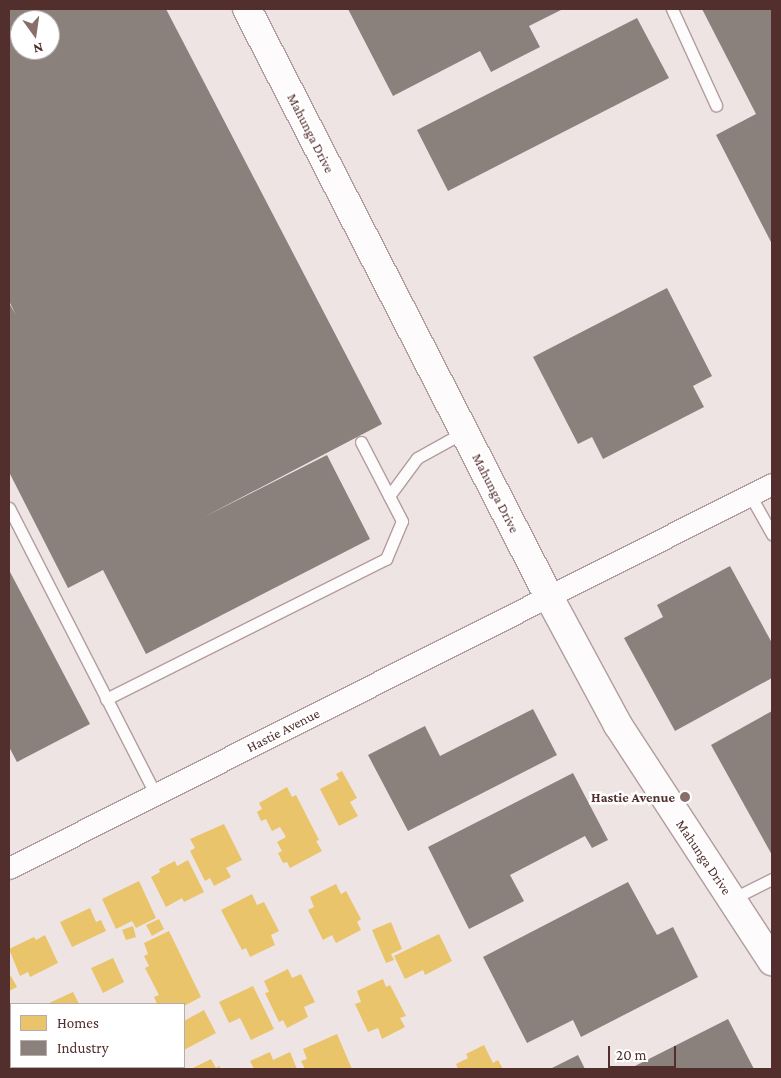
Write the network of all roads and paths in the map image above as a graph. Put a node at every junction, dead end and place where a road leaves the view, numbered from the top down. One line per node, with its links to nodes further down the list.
1 (247, 9): 4 (main road, Mahunga Drive)
2 (672, 9): 3 (lane)
3 (716, 105)
4 (464, 432): 8 (lane); 11 (main road, Mahunga Drive)
5 (362, 442): 8 (lane)
6 (772, 484): 7 (street, Hastie Avenue)
7 (750, 495): 10 (lane); 11 (street, Hastie Avenue)
8 (389, 496): 12 (lane)
9 (9, 508): 12 (lane)
10 (772, 534)
11 (549, 597): 13 (street, Hastie Avenue); 16 (main road, Mahunga Drive)
12 (106, 699): 13 (lane)
13 (156, 795): 14 (street, Hastie Avenue)
14 (9, 868)
15 (772, 879): 16 (lane)
16 (732, 899): 17 (main road, Mahunga Drive)
17 (772, 961)

